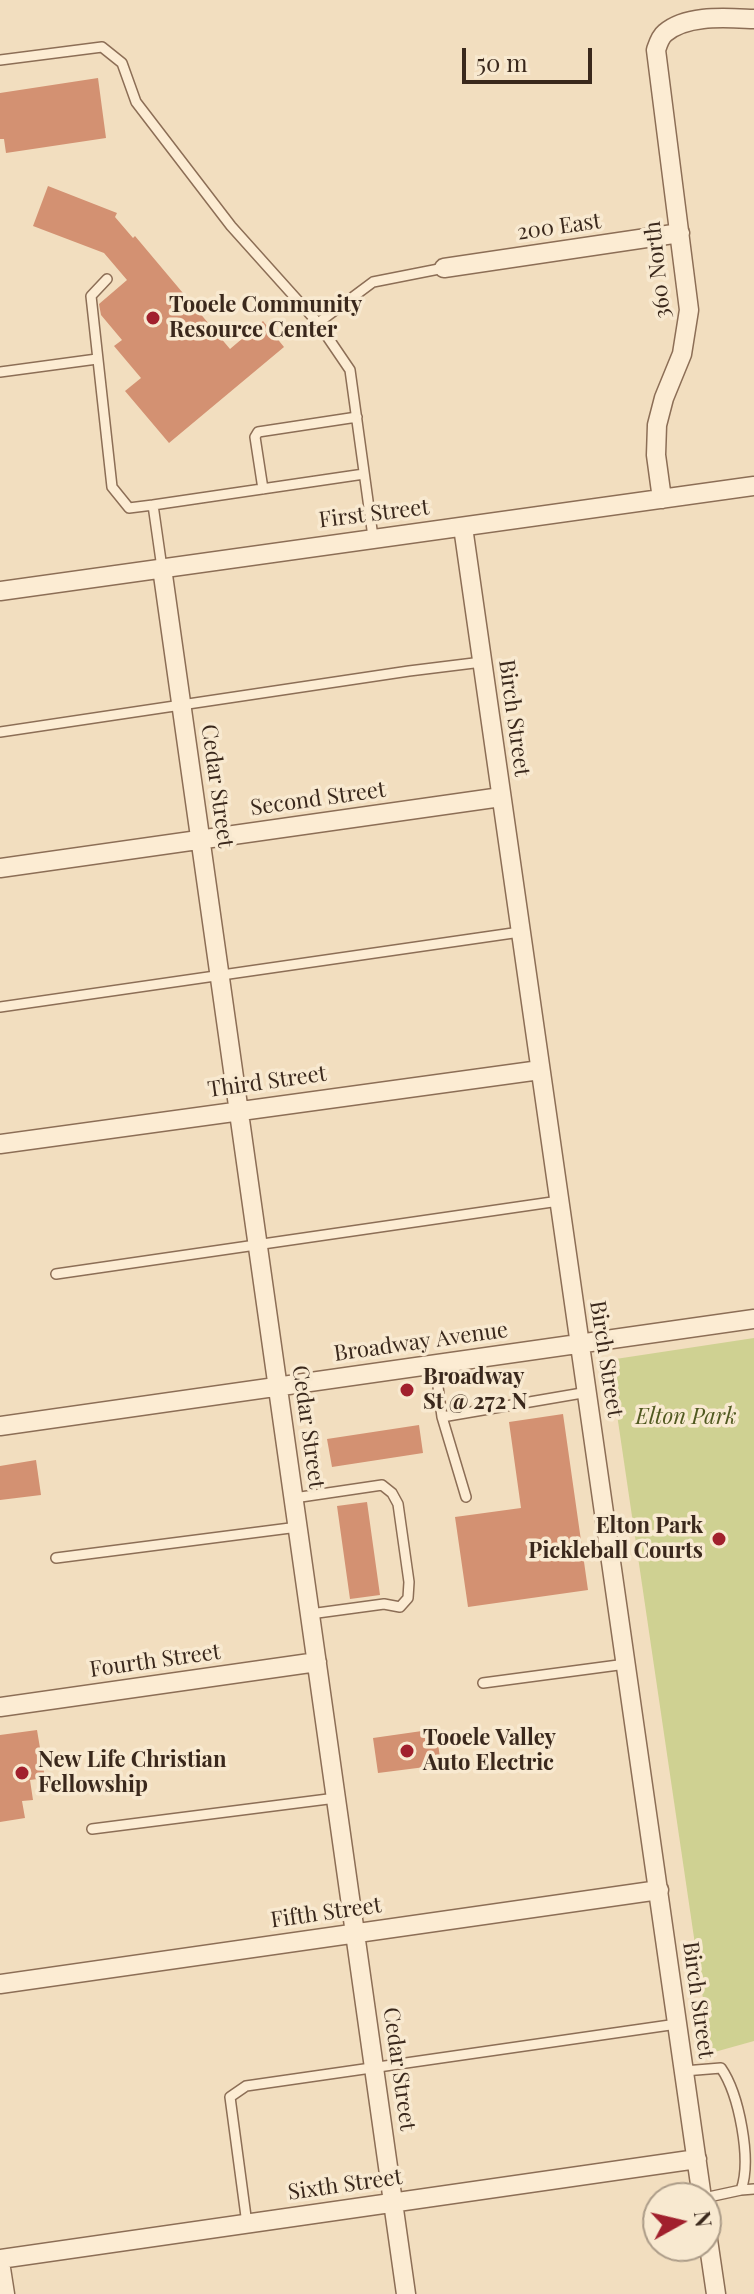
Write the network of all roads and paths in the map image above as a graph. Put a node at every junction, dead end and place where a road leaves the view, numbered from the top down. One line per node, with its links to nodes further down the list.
1 (754, 19): 3 (street, 360 North)
2 (0, 60): 6 (lane)
3 (680, 233): 4 (street, 200 East); 13 (street, 360 North)
4 (444, 268): 6 (lane)
5 (107, 279): 7 (lane)
6 (318, 323): 9 (lane)
7 (97, 359): 8 (lane); 14 (lane)
8 (0, 372)
9 (357, 417): 10 (lane); 12 (lane)
10 (364, 474): 12 (lane); 16 (lane)
11 (754, 486): 13 (street, First Street)
12 (263, 489): 14 (lane)
13 (662, 499): 15 (street, First Street)
14 (153, 505): 17 (lane)
15 (463, 527): 16 (street, First Street); 19 (street, Birch Street)
16 (373, 537): 17 (street, First Street)
17 (162, 568): 18 (street, First Street); 20 (street, Cedar Street)
18 (0, 591)
19 (482, 662): 20 (lane); 22 (street, Birch Street)
20 (181, 705): 21 (lane); 23 (street, Cedar Street)
21 (0, 732)
22 (501, 797): 23 (street, Second Street); 25 (street, Birch Street)
23 (200, 840): 24 (street, Second Street); 26 (street, Cedar Street)
24 (0, 868)
25 (520, 932): 26 (lane); 28 (street, Birch Street)
26 (220, 977): 27 (lane); 29 (street, Cedar Street)
27 (0, 1007)
28 (540, 1070): 29 (street, Third Street); 31 (street, Birch Street)
29 (238, 1110): 30 (street, Third Street); 32 (street, Cedar Street)
30 (0, 1144)
31 (559, 1201): 32 (lane); 35 (street, Birch Street)
32 (257, 1245): 33 (lane); 37 (street, Cedar Street)
33 (56, 1274)
34 (754, 1319): 35 (street, Broadway Avenue)
35 (579, 1344): 36 (street, Broadway Avenue); 38 (street, Birch Street)
36 (435, 1364): 37 (street, Broadway Avenue); 39 (lane)
37 (278, 1386): 40 (street, Broadway Avenue); 42 (street, Cedar Street)
38 (588, 1392): 39 (lane); 47 (street, Birch Street)
39 (442, 1417): 41 (lane)
40 (0, 1426)
41 (466, 1497)
42 (294, 1498): 43 (street, Cedar Street); 45 (lane)
43 (298, 1527): 44 (lane); 45 (street, Cedar Street)
44 (56, 1558)
45 (310, 1614): 46 (street, Cedar Street)
46 (317, 1662): 49 (street, Fourth Street); 50 (street, Cedar Street)
47 (626, 1664): 48 (lane); 52 (street, Birch Street)
48 (483, 1683)
49 (0, 1707)
50 (336, 1798): 51 (lane); 53 (street, Cedar Street)
51 (92, 1829)
52 (659, 1890): 53 (street, Fifth Street); 55 (street, Birch Street)
53 (355, 1933): 54 (street, Fifth Street); 56 (street, Cedar Street)
54 (0, 1984)
55 (677, 2024): 56 (lane); 57 (street, Birch Street)
56 (374, 2066): 63 (street, Cedar Street); 64 (lane)
57 (684, 2071): 58 (street, Birch Street); 61 (lane)
58 (697, 2159): 59 (street, Birch Street); 63 (street, Sixth Street)
59 (701, 2182)
60 (754, 2189): 61 (lane)
61 (741, 2190): 62 (lane)
62 (722, 2194)
63 (393, 2203): 64 (street, Sixth Street); 68 (street, Cedar Street)
64 (247, 2224): 65 (street, Sixth Street)
65 (0, 2260): 67 (street)
66 (711, 2262): 69 (street)
67 (5, 2294)
68 (406, 2294)
69 (716, 2294)

